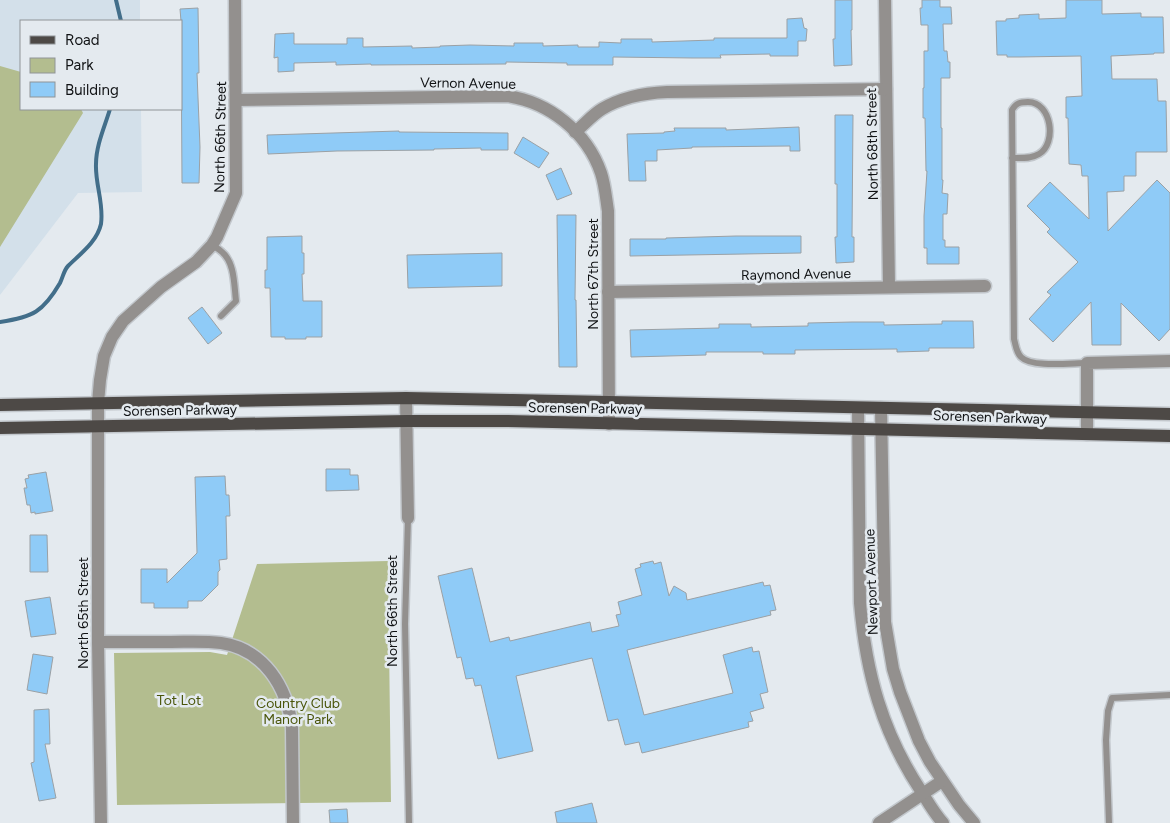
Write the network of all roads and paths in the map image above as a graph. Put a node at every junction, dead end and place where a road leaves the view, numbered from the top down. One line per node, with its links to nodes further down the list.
1 (236, 0): 4 (street, North 66th Street)
2 (885, 0): 3 (street, North 68th Street)
3 (886, 89): 5 (street); 9 (street, North 68th Street)
4 (236, 100): 5 (street, Vernon Avenue); 7 (street, North 66th Street)
5 (575, 132): 10 (street, North 67th Street)
6 (1012, 158): 6 (lane); 13 (lane)
7 (212, 245): 11 (lane); 16 (street, North 66th Street)
8 (985, 286): 9 (street, Raymond Avenue)
9 (889, 287): 10 (street, Raymond Avenue)
10 (608, 292): 15 (street, North 67th Street)
11 (221, 316)
12 (1170, 361): 13 (street)
13 (1087, 363): 20 (street)
14 (406, 398): 15 (main road, Sorensen Parkway); 16 (main road, Sorensen Parkway); 22 (street, North 66th Street)
15 (609, 402): 18 (main road, Sorensen Parkway); 23 (street, North 67th Street)
16 (98, 403): 17 (main road, Sorensen Parkway); 24 (street, North 65th Street)
17 (0, 405)
18 (858, 408): 19 (main road, Sorensen Parkway); 26 (street, Newport Avenue)
19 (881, 408): 20 (main road, Sorensen Parkway); 27 (street, Newport Avenue)
20 (1087, 412): 21 (main road, Sorensen Parkway); 28 (street)
21 (1170, 414)
22 (407, 421): 23 (main road, Sorensen Parkway); 24 (main road, Sorensen Parkway); 30 (street, North 66th Street)
23 (609, 424): 26 (main road, Sorensen Parkway)
24 (98, 427): 25 (main road, Sorensen Parkway); 31 (street, North 65th Street)
25 (0, 428)
26 (858, 428): 27 (main road, Sorensen Parkway); 34 (street, Newport Avenue)
27 (881, 429): 28 (main road, Sorensen Parkway); 33 (street, Newport Avenue)
28 (1087, 434): 29 (main road, Sorensen Parkway)
29 (1170, 436)
30 (408, 518): 37 (lane, North 66th Street)
31 (98, 642): 35 (street, North 65th Street); 36 (street)
32 (1170, 695): 41 (lane)
33 (942, 781): 34 (street); 40 (street, Newport Avenue)
34 (923, 794): 38 (street); 39 (street, Newport Avenue)
35 (101, 823)
36 (293, 823)
37 (409, 823)
38 (879, 823)
39 (943, 823)
40 (974, 823)
41 (1108, 823)

